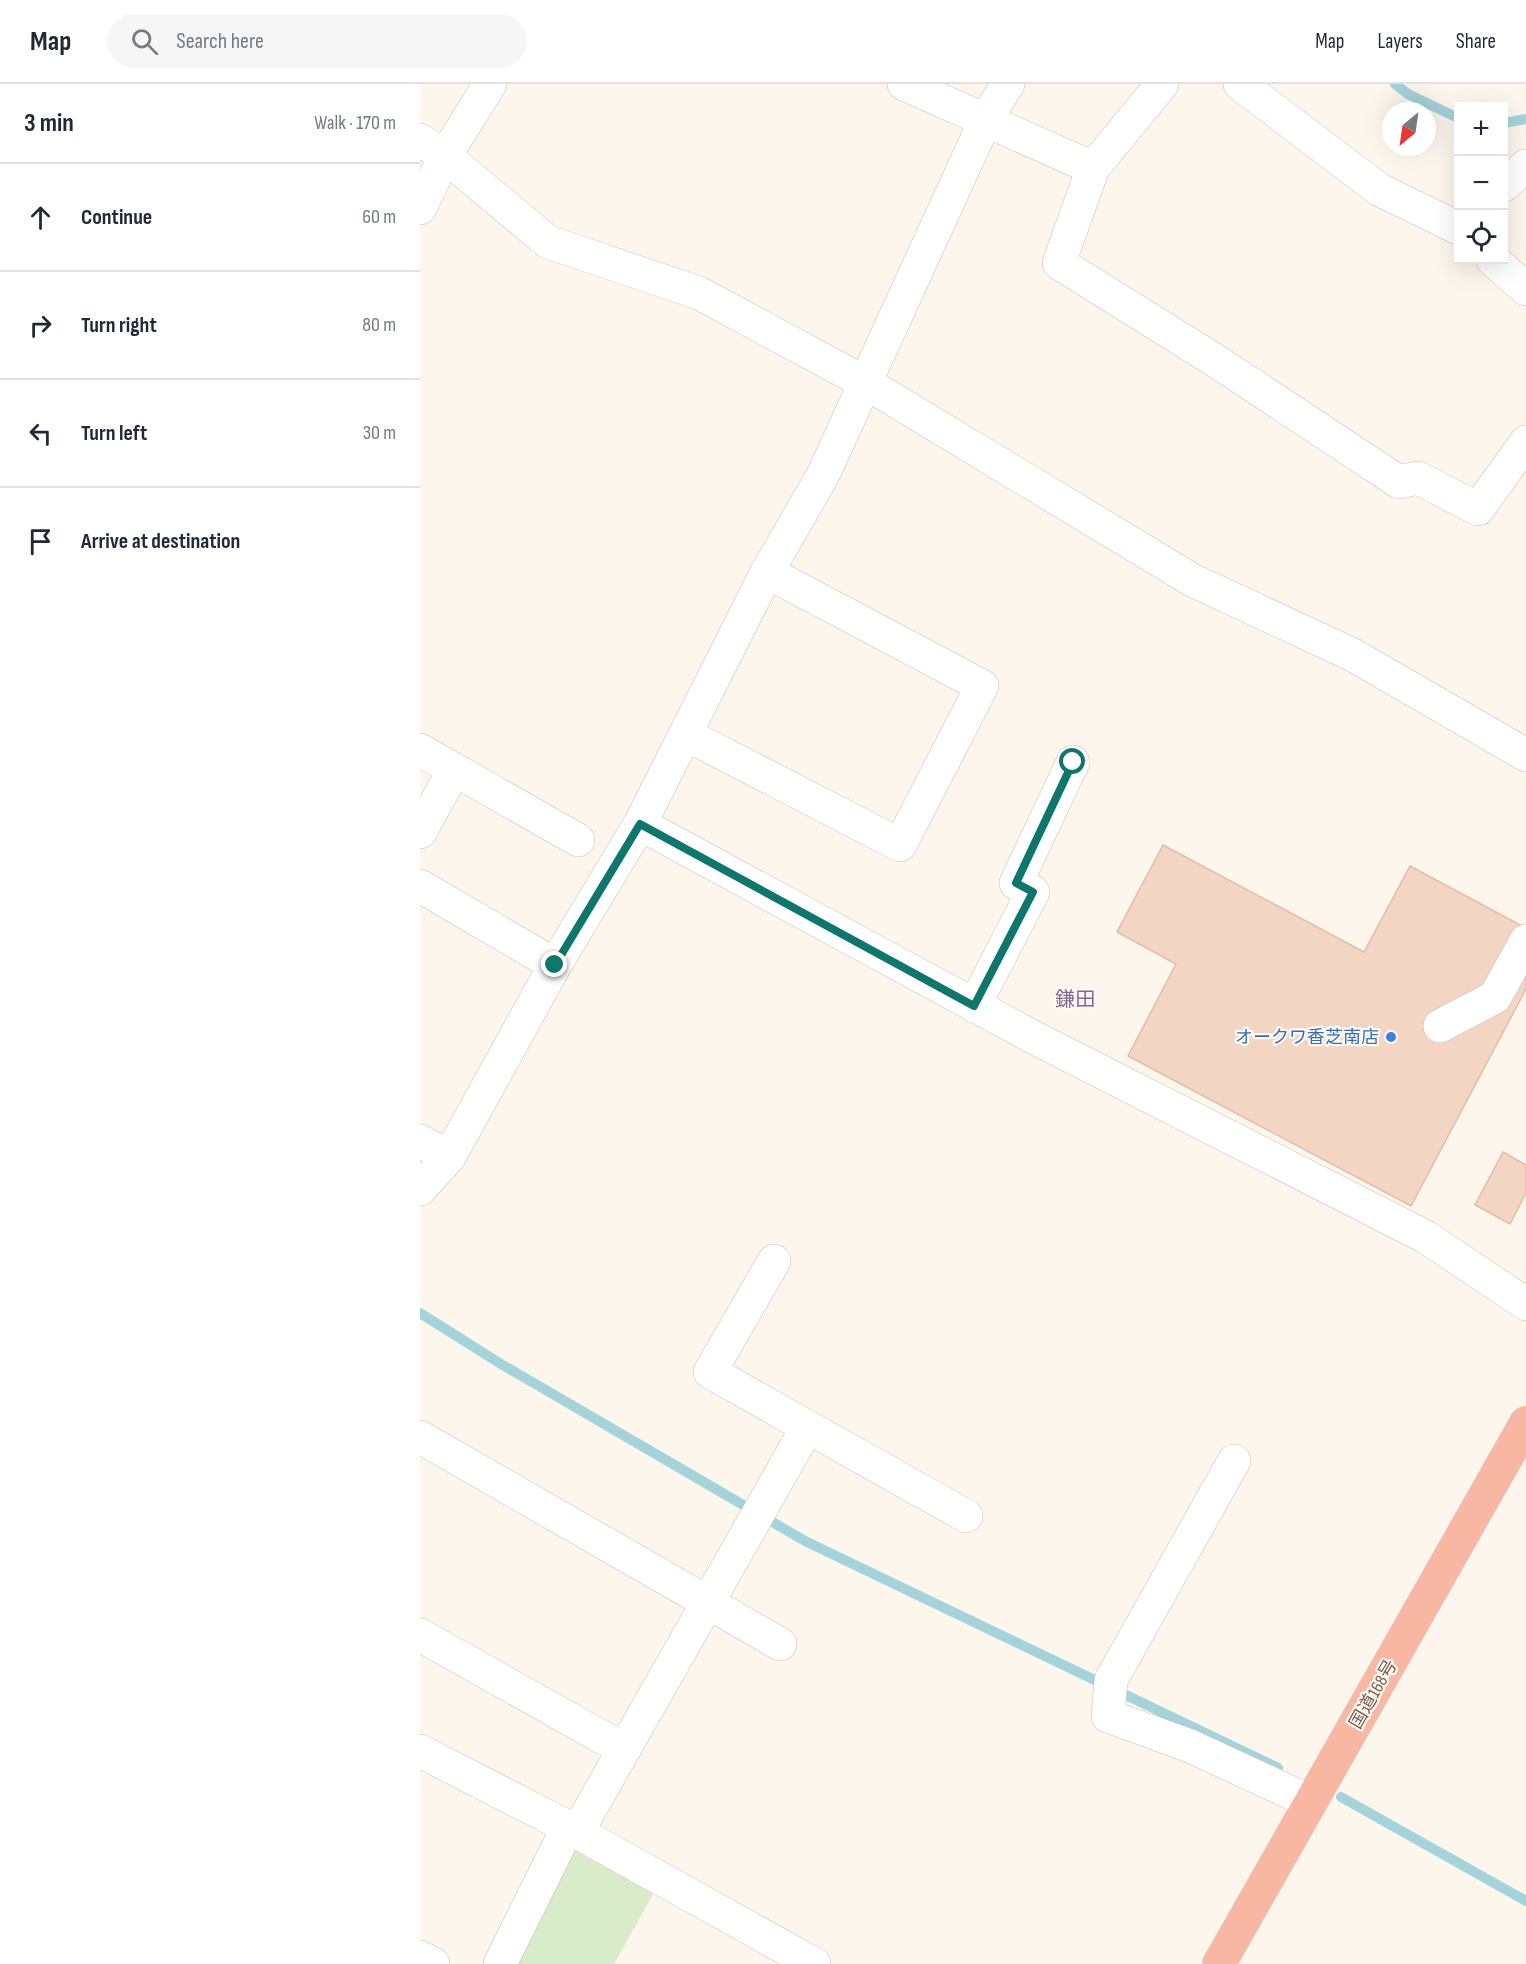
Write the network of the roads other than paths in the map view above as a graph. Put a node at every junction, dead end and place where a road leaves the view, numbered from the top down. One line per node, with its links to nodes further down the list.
1 (490, 84): 7 (street)
2 (904, 84): 6 (street)
3 (1008, 84): 6 (street)
4 (1162, 84): 9 (street)
5 (1240, 84): 12 (street)
6 (986, 119): 9 (street); 15 (street)
7 (432, 148): 11 (street); 15 (street)
8 (1526, 166): 10 (street)
9 (1093, 168): 16 (street)
10 (1508, 181)
11 (420, 208)
12 (1454, 225)
13 (1498, 264): 14 (street)
14 (1526, 289)
15 (866, 383): 17 (street); 20 (street)
16 (1526, 441)
17 (767, 572): 18 (street); 18 (street)
18 (687, 735): 23 (street)
19 (420, 750): 22 (street)
20 (1526, 755)
21 (1073, 762): 29 (street)
22 (454, 770): 24 (street); 25 (street)
23 (640, 824): 28 (street); 29 (street)
24 (420, 832)
25 (578, 840)
26 (420, 886): 28 (street)
27 (1526, 941): 30 (street)
28 (555, 965): 32 (street)
29 (974, 1006): 35 (street)
30 (1440, 1026)
31 (420, 1141): 32 (street)
32 (449, 1157): 33 (street)
33 (420, 1189)
34 (774, 1261): 37 (street)
35 (1526, 1304)
36 (1526, 1423): 46 (highway, 国道168号)
37 (807, 1428): 40 (street); 41 (street)
38 (420, 1437): 41 (street)
39 (1234, 1461): 46 (street)
40 (966, 1516)
41 (706, 1601): 43 (street); 44 (street)
42 (420, 1635): 44 (street)
43 (780, 1644)
44 (623, 1749): 47 (street)
45 (420, 1751): 47 (street)
46 (1311, 1802): 52 (highway, 国道168号)
47 (572, 1829): 50 (street); 51 (street)
48 (420, 1957): 49 (street)
49 (433, 1964)
50 (500, 1964)
51 (814, 1964)
52 (1219, 1964)

